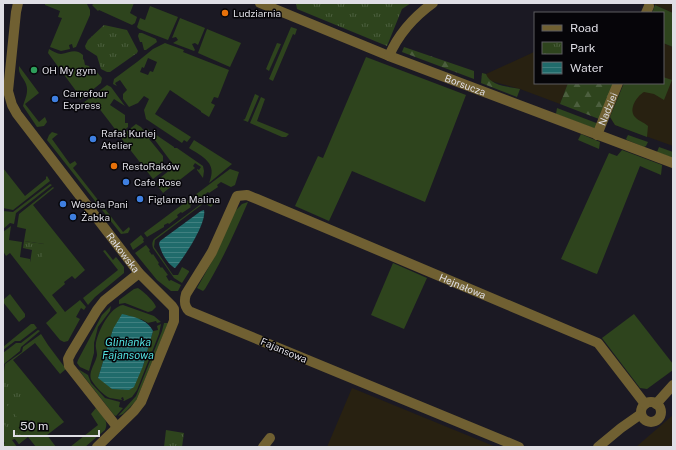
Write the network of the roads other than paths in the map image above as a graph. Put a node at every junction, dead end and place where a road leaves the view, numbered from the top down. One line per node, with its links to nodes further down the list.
1 (18, 3): 7 (street)
2 (260, 3): 4 (street, Borsucza)
3 (433, 3): 5 (street)
4 (282, 7): 5 (street, Borsucza)
5 (389, 56): 8 (street, Borsucza)
6 (618, 84): 8 (street, Nadziei)
7 (5, 91): 11 (street, Rakowska)
8 (597, 135): 9 (street, Borsucza)
9 (673, 163)
10 (257, 199): 13 (street, Hejnałowa); 20 (street, Fajansowa)
11 (139, 273): 16 (street); 16 (street, Rakowska)
12 (673, 386): 14 (street)
13 (645, 404): 14 (street); 15 (street)
14 (656, 404): 15 (street)
15 (641, 414): 21 (street)
16 (117, 427): 18 (street)
17 (270, 438): 19 (street)
18 (97, 447)
19 (263, 447)
20 (519, 447)
21 (598, 447)

